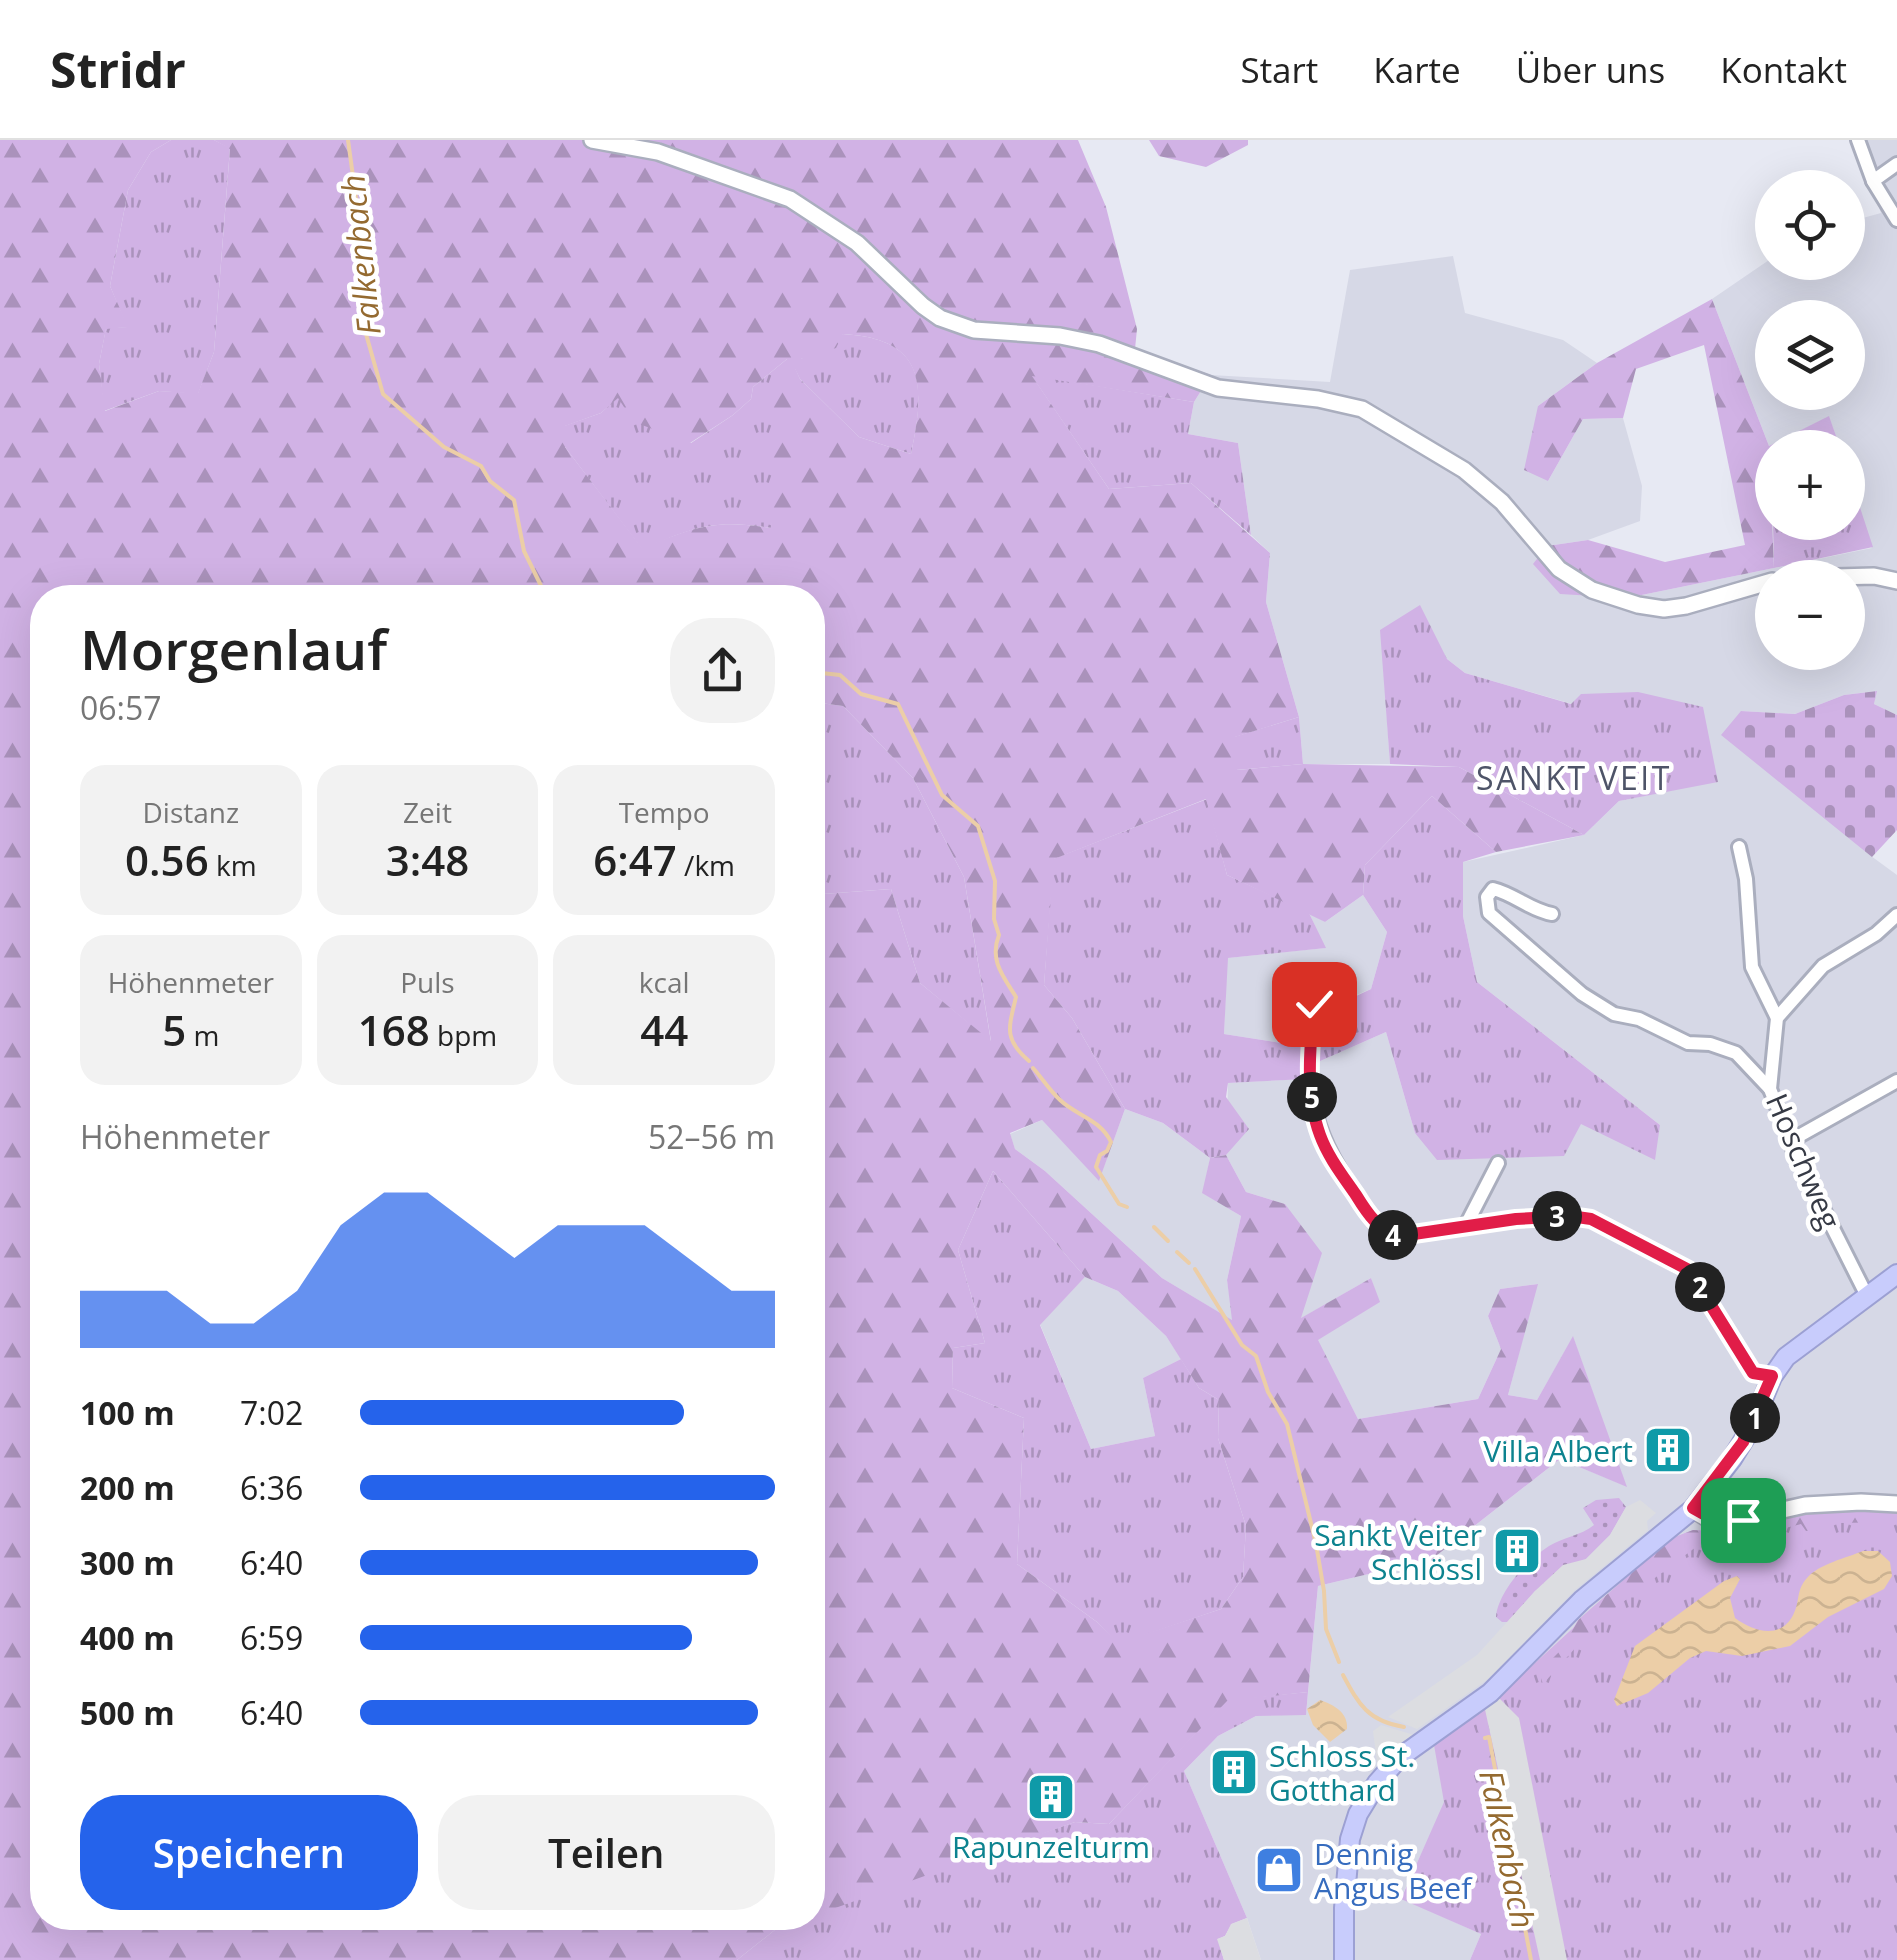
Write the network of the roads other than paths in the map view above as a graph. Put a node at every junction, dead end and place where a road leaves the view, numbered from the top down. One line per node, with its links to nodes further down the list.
1 (592, 140): 8 (street)
2 (1858, 140): 4 (street)
3 (1897, 164): 4 (street)
4 (1872, 181): 5 (street)
5 (1897, 220)
6 (1865, 576): 7 (street)
7 (1897, 581)
8 (1755, 586)
9 (1740, 848): 13 (street)
10 (1552, 914): 15 (street)
11 (1897, 914): 13 (street)
12 (1314, 1004): 18 (street)
13 (1777, 1018): 15 (street, Hoschweg)
14 (1897, 1081): 16 (street)
15 (1770, 1090): 16 (street, Hoschweg)
16 (1790, 1141): 20 (street, Hoschweg)
17 (1498, 1163): 18 (street)
18 (1465, 1227): 21 (street)
19 (1897, 1274): 20 (main road)
20 (1867, 1296): 21 (main road)
21 (1772, 1376): 23 (main road)
22 (1897, 1504): 23 (street)
23 (1693, 1508): 24 (main road)
24 (1344, 1960)

